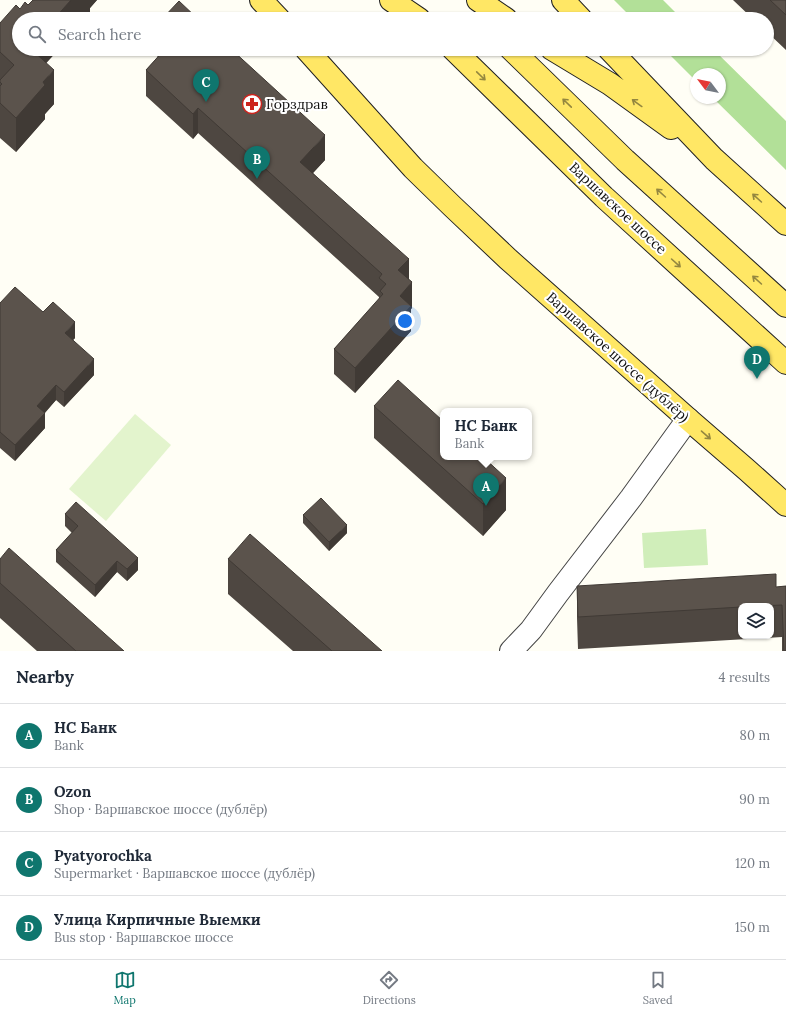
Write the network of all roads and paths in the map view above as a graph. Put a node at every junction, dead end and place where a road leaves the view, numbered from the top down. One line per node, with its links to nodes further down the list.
1 (261, 0): 7 (main road)
2 (391, 0): 8 (main road)
3 (406, 0): 9 (main road)
4 (461, 0): 10 (main road)
5 (478, 0): 11 (main road)
6 (563, 0): 12 (main road)
7 (272, 12)
8 (408, 12)
9 (417, 12)
10 (473, 12)
11 (496, 12)
12 (574, 12)
13 (312, 56): 22 (main road, Варшавское шоссе (дублёр))
14 (460, 56): 21 (main road, Варшавское шоссе, one-way to 21)
15 (518, 56): 20 (main road, one-way to 15)
16 (564, 56): 18 (main road, one-way to 16)
17 (616, 56): 18 (main road)
18 (714, 159): 19 (main road, one-way to 18)
19 (786, 224)
20 (786, 306)
21 (786, 363)
22 (688, 419): 23 (main road, Варшавское шоссе (дублёр), one-way to 23); 24 (street)
23 (786, 505)
24 (511, 651)

